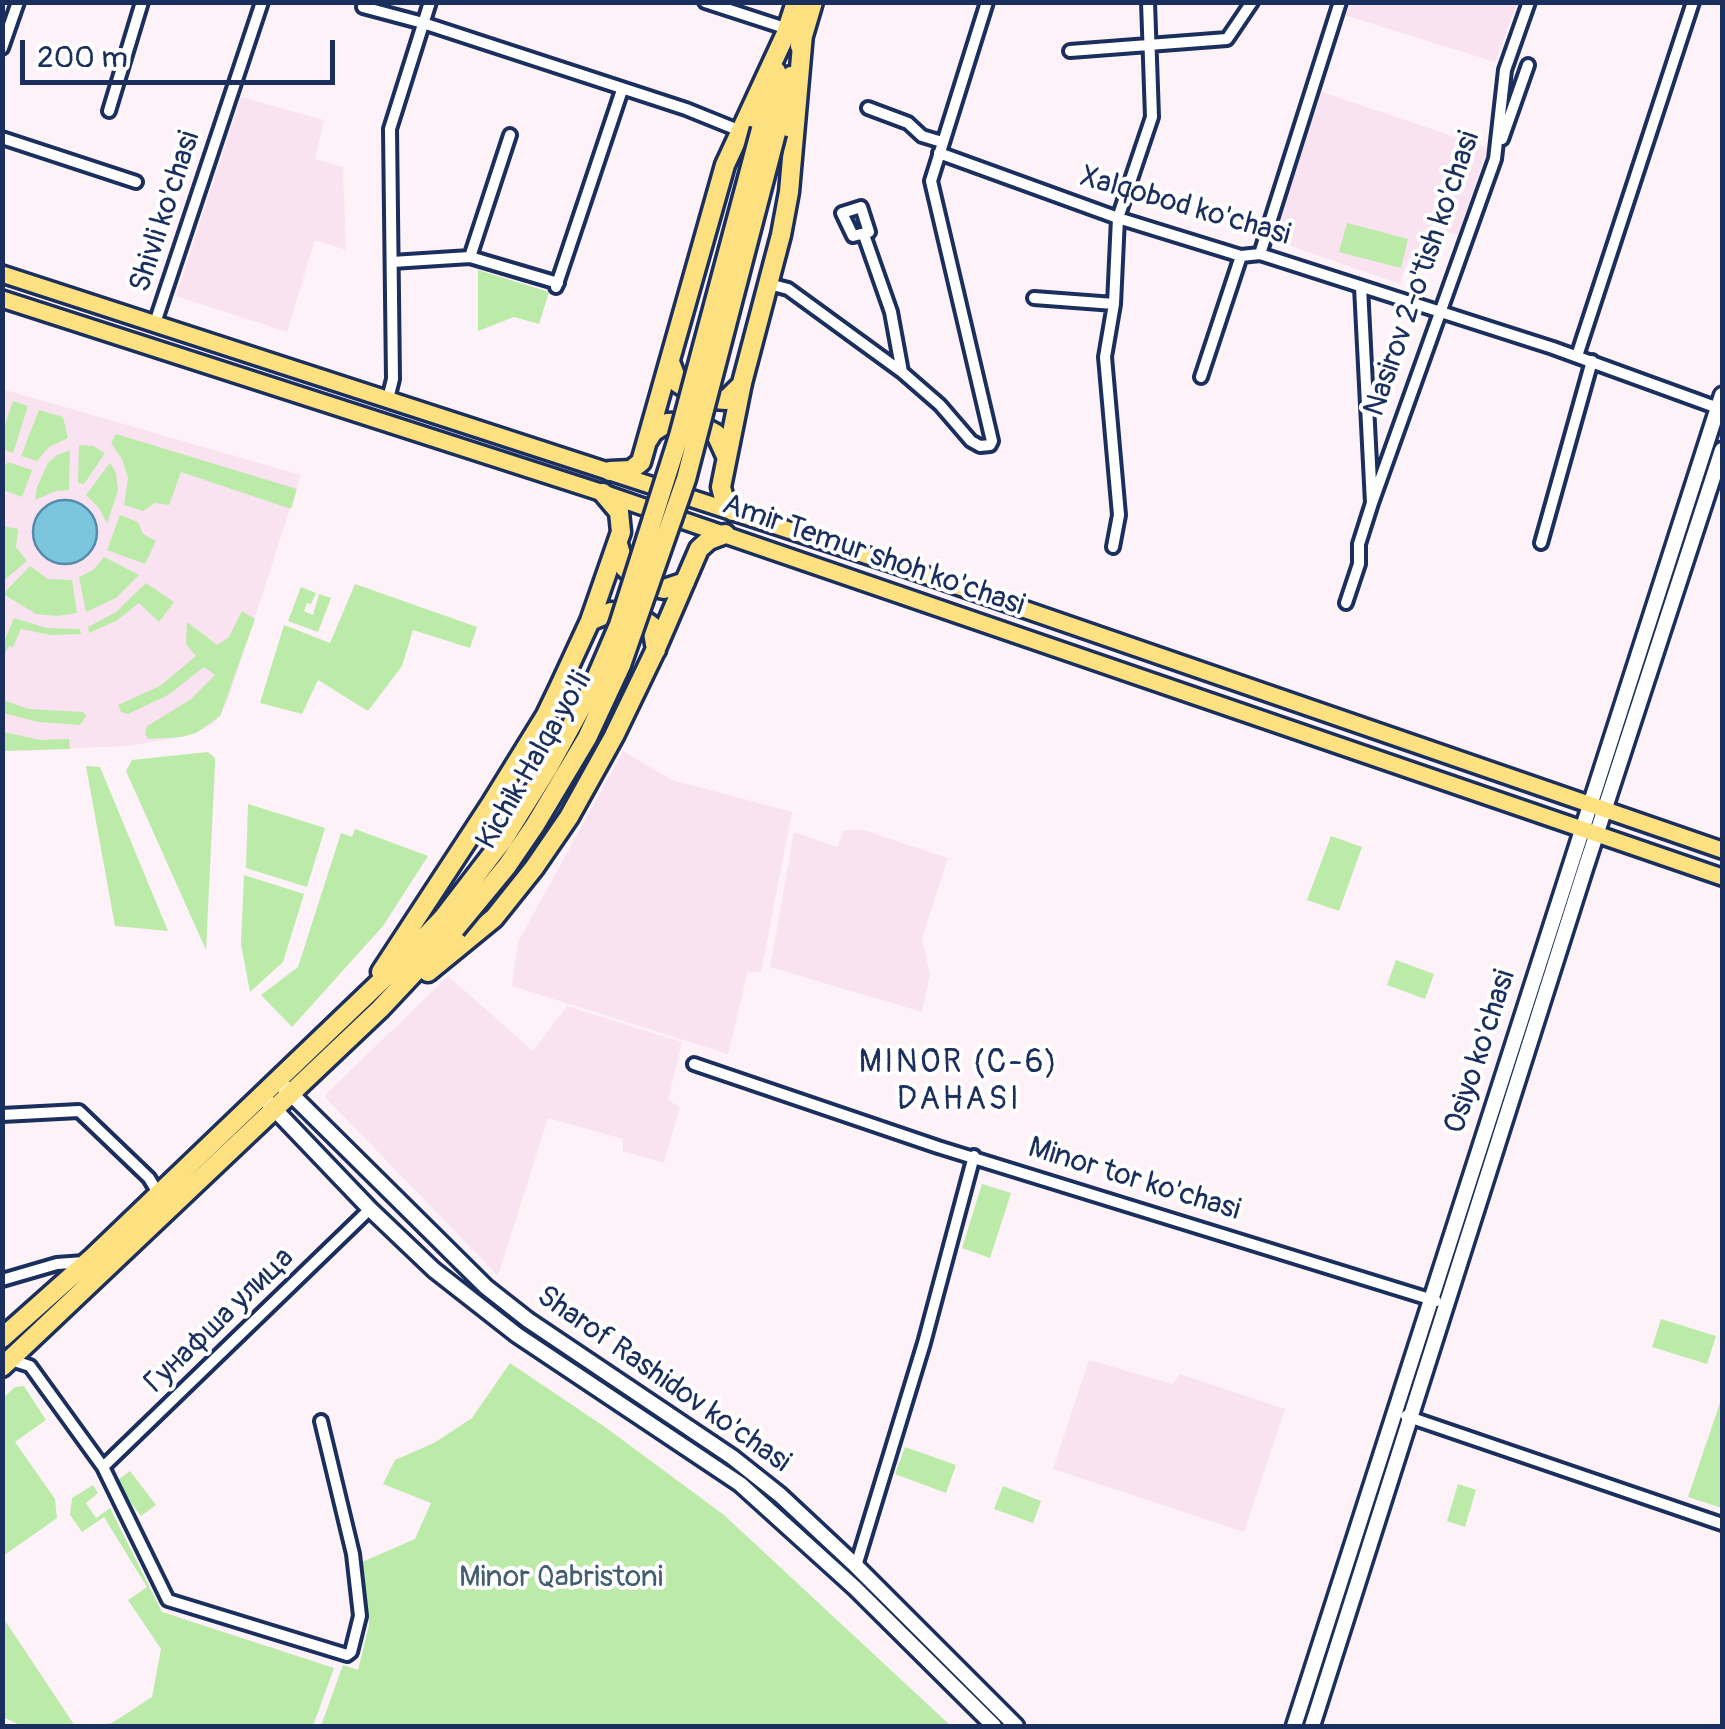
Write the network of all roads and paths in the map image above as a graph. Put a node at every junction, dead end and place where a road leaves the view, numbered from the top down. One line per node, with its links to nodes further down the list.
1 (18, 2): 18 (street)
2 (142, 2): 23 (street)
3 (262, 2): 43 (street, Shivli ko'chasi)
4 (430, 2): 15 (street)
5 (705, 2): 16 (street)
6 (796, 2): 16 (highway, Kichik Halqa yo'li)
7 (813, 2): 16 (highway, Kichik Halqa yo'li)
8 (987, 2): 27 (street)
9 (1148, 2): 17 (street)
10 (1252, 2): 17 (street)
11 (1340, 2): 32 (street)
12 (1529, 2): 28 (street, Nasirov 2-o'tish ko'chasi)
13 (1693, 2): 45 (street)
14 (363, 7): 15 (street)
15 (423, 23): 21 (street); 35 (street)
16 (795, 31): 24 (highway); 37 (highway); 77 (highway, Kichik Halqa yo'li, bridge)
17 (1151, 45): 19 (street); 30 (street)
18 (2, 48)
19 (1070, 51)
20 (1528, 65): 28 (street)
21 (622, 90): 24 (street); 33 (street)
22 (868, 108): 27 (street, Xalqobod ko'chasi)
23 (108, 111)
24 (733, 128): 46 (highway)
25 (510, 135): 33 (street)
26 (2, 138): 29 (street)
27 (940, 148): 30 (street, Xalqobod ko'chasi); 49 (street)
28 (1495, 159): 42 (street, Nasirov 2-o'tish ko'chasi)
29 (136, 182)
30 (1118, 218): 34 (street, Xalqobod ko'chasi); 41 (street)
31 (864, 235): 49 (street)
32 (1260, 254): 34 (street, Xalqobod ko'chasi); 38 (street, Xalqobod ko'chasi)
33 (470, 256): 35 (street)
34 (1241, 256): 50 (street)
35 (392, 262): 52 (street)
36 (2, 274): 43 (main road, Amir Temur shoh ko'chasi)
37 (769, 284): 49 (street); 51 (highway)
38 (1361, 287): 42 (street, Xalqobod ko'chasi); 59 (street)
39 (1034, 298): 41 (street)
40 (2, 299): 48 (main road, Amir Temur shoh ko'chasi)
41 (1114, 304): 64 (street)
42 (1439, 311): 45 (street, Xalqobod ko'chasi); 59 (street, Nasirov 2-o'tish ko'chasi)
43 (155, 323): 44 (main road, Amir Temur shoh ko'chasi)
44 (220, 344): 48 (main road); 52 (main road, Amir Temur shoh ko'chasi)
45 (1577, 356): 47 (street, Xalqobod ko'chasi)
46 (670, 362): 51 (highway); 54 (highway)
47 (1592, 362): 53 (street, Xalqobod ko'chasi); 62 (street)
48 (213, 367): 58 (main road, Amir Temur shoh ko'chasi)
49 (902, 372)
50 (1202, 378)
51 (742, 383): 56 (highway)
52 (388, 399): 57 (main road, Amir Temur shoh ko'chasi)
53 (1720, 401): 73 (main road, Osiyo ko'chasi)
54 (648, 440): 56 (highway); 57 (highway)
55 (1722, 450): 73 (main road, Osiyo ko'chasi)
56 (726, 462): 60 (highway)
57 (610, 471): 60 (main road, Amir Temur shoh ko'chasi)
58 (603, 493): 61 (main road, Amir Temur shoh ko'chasi); 63 (highway)
59 (1372, 502): 67 (street)
60 (732, 511): 66 (main road, Amir Temur shoh ko'chasi)
61 (725, 534): 65 (highway); 68 (main road, Amir Temur shoh ko'chasi)
62 (1541, 542)
63 (618, 544): 65 (highway); 69 (highway)
64 (1112, 547)
65 (685, 582): 70 (highway)
66 (962, 588): 68 (main road); 71 (main road, Amir Temur shoh ko'chasi)
67 (1346, 603)
68 (954, 612): 72 (main road, Amir Temur shoh ko'chasi)
69 (590, 622): 70 (highway); 78 (highway)
70 (656, 651): 79 (highway)
71 (1376, 730): 72 (main road); 73 (main road, Amir Temur shoh ko'chasi)
72 (1371, 755): 74 (main road, Amir Temur shoh ko'chasi)
73 (1597, 807): 74 (main road, Osiyo ko'chasi); 75 (main road, Amir Temur shoh ko'chasi)
74 (1589, 831): 76 (main road, Amir Temur shoh ko'chasi); 91 (main road, Osiyo ko'chasi); 92 (main road, Osiyo ko'chasi)
75 (1722, 850)
76 (1722, 876)
77 (449, 923): 78 (highway, Kichik Halqa yo'li); 79 (highway, Kichik Halqa yo'li)
78 (362, 998): 81 (highway, Kichik Halqa yo'li)
79 (380, 1009): 82 (highway, Kichik Halqa yo'li)
80 (694, 1064): 86 (street, Minor tor ko'chasi)
81 (277, 1080): 82 (main road, Sharof Rashidov ko'chasi); 83 (highway, Kichik Halqa yo'li)
82 (291, 1094): 84 (highway, Kichik Halqa yo'li); 99 (main road, Sharof Rashidov ko'chasi)
83 (261, 1095): 84 (main road, Sharof Rashidov ko'chasi); 87 (highway, Kichik Halqa yo'li)
84 (275, 1110): 88 (main road, Sharof Rashidov ko'chasi); 94 (highway, Kichik Halqa yo'li)
85 (2, 1115): 87 (street)
86 (974, 1156): 91 (street, Minor tor ko'chasi); 99 (street)
87 (158, 1193): 89 (highway, Kichik Halqa yo'li)
88 (370, 1210): 97 (street, Гунафша улица); 100 (main road, Sharof Rashidov ko'chasi)
89 (88, 1261): 90 (street); 93 (highway, Kichik Halqa yo'li)
90 (2, 1280)
91 (1430, 1299): 92 (street, Minor tor ko'chasi); 95 (main road, Osiyo ko'chasi)
92 (1446, 1304): 95 (main road, Osiyo ko'chasi)
93 (2, 1338)
94 (6, 1363): 97 (street)
95 (1402, 1415): 98 (street); 102 (main road, Osiyo ko'chasi); 103 (main road, Osiyo ko'chasi)
96 (321, 1421): 97 (street)
97 (103, 1467)
98 (1722, 1524)
99 (856, 1566): 101 (main road, Sharof Rashidov ko'chasi)
100 (994, 1726)
101 (1016, 1726)
102 (1294, 1726)
103 (1312, 1726)

